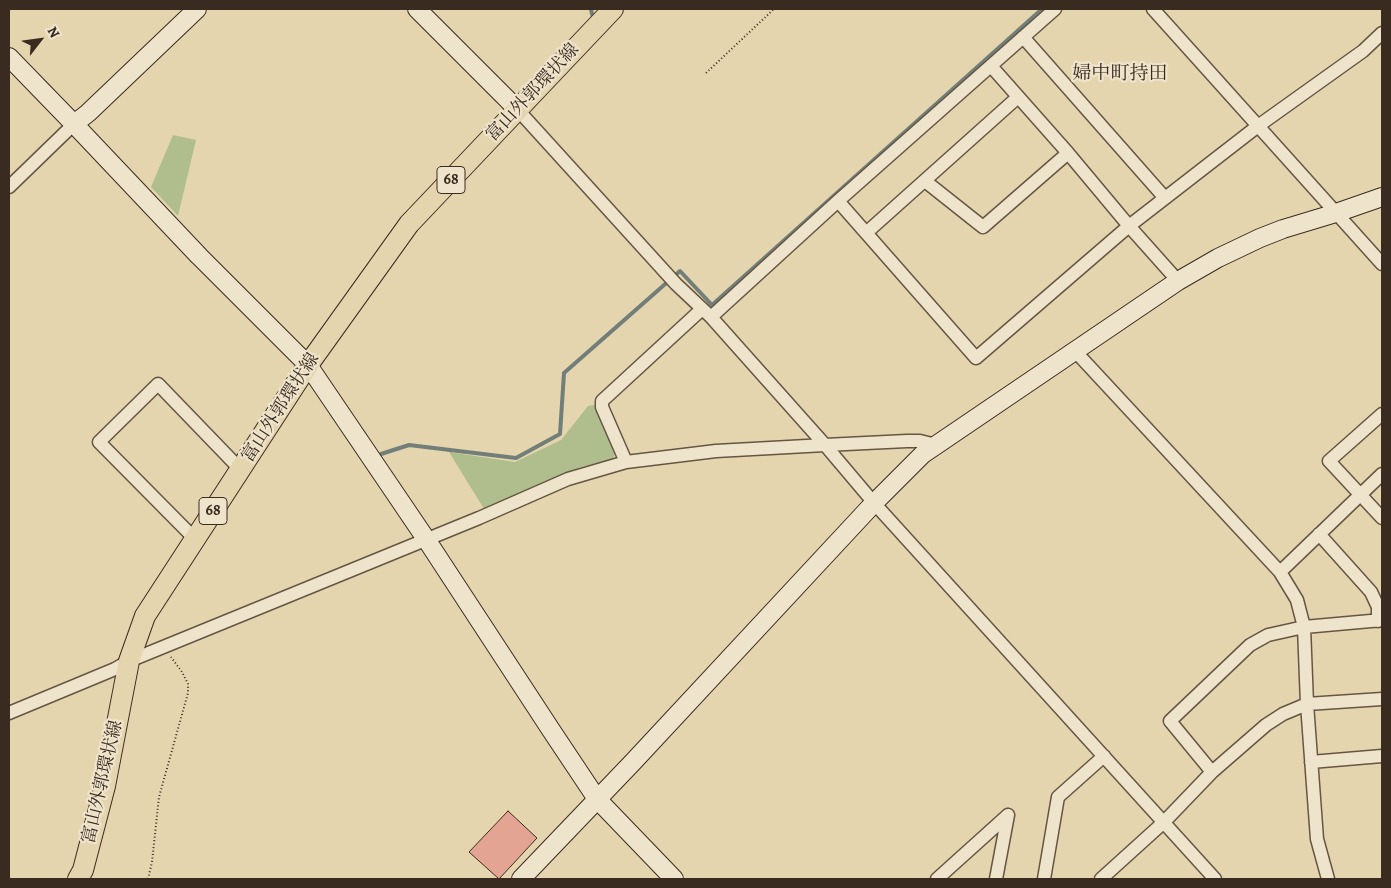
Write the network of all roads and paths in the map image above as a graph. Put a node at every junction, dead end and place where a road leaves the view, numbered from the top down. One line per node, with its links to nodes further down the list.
1 (197, 9): 14 (street)
2 (418, 9): 13 (street)
3 (613, 9): 13 (main road, 富山外郭環状線 / 68)
4 (774, 9): 11 (path)
5 (1055, 9): 8 (street)
6 (1153, 9): 15 (street)
7 (1382, 33): 15 (street)
8 (1023, 37): 10 (street); 20 (street)
9 (9, 57): 14 (street)
10 (991, 66): 12 (street); 21 (street)
11 (706, 73)
12 (1018, 97): 16 (street); 17 (street)
13 (518, 110): 27 (street); 29 (main road, 富山外郭環状線 / 68)
14 (74, 124): 18 (street); 29 (street)
15 (1258, 126): 20 (street); 22 (street)
16 (1068, 153): 17 (street); 23 (street)
17 (924, 181): 24 (street)
18 (9, 187)
19 (1382, 197): 22 (street)
20 (1165, 198): 23 (street)
21 (838, 201): 24 (street); 27 (street)
22 (1336, 213): 25 (street); 26 (street)
23 (1129, 226): 24 (street); 26 (street)
24 (866, 233)
25 (1382, 264)
26 (1178, 281): 28 (street)
27 (707, 313): 31 (street); 33 (street)
28 (1075, 351): 32 (street); 42 (street)
29 (308, 365): 34 (main road, 富山外郭環状線 / 68); 41 (street)
30 (1382, 414): 36 (street)
31 (824, 444): 32 (street); 33 (street); 37 (street)
32 (936, 445): 37 (street)
33 (626, 462): 41 (street)
34 (240, 469): 40 (main road, 富山外郭環状線 / 68); 40 (street)
35 (1382, 474): 36 (street)
36 (1360, 495): 38 (street); 39 (street)
37 (874, 503): 50 (street); 54 (street)
38 (1382, 518)
39 (1320, 534): 42 (street); 43 (street)
40 (195, 539): 46 (main road, 富山外郭環状線 / 68)
41 (426, 539): 45 (street); 54 (street)
42 (1280, 572): 44 (street)
43 (1380, 621): 44 (street)
44 (1304, 626): 48 (street); 53 (street)
45 (164, 647): 46 (street); 58 (path)
46 (129, 661): 49 (street); 57 (main road, 富山外郭環状線 / 68)
47 (1382, 699): 48 (street)
48 (1307, 704): 52 (street); 53 (street)
49 (9, 713)
50 (1104, 756): 55 (street); 63 (street)
51 (1382, 756): 52 (street)
52 (1311, 762): 65 (street)
53 (1212, 772): 55 (street)
54 (597, 799): 59 (street); 60 (street)
55 (1164, 822): 56 (street); 64 (street)
56 (1104, 878)
57 (78, 879)
58 (148, 879)
59 (521, 879)
60 (674, 879)
61 (937, 879): 62 (street)
62 (996, 879)
63 (1044, 879)
64 (1215, 879)
65 (1328, 879)

